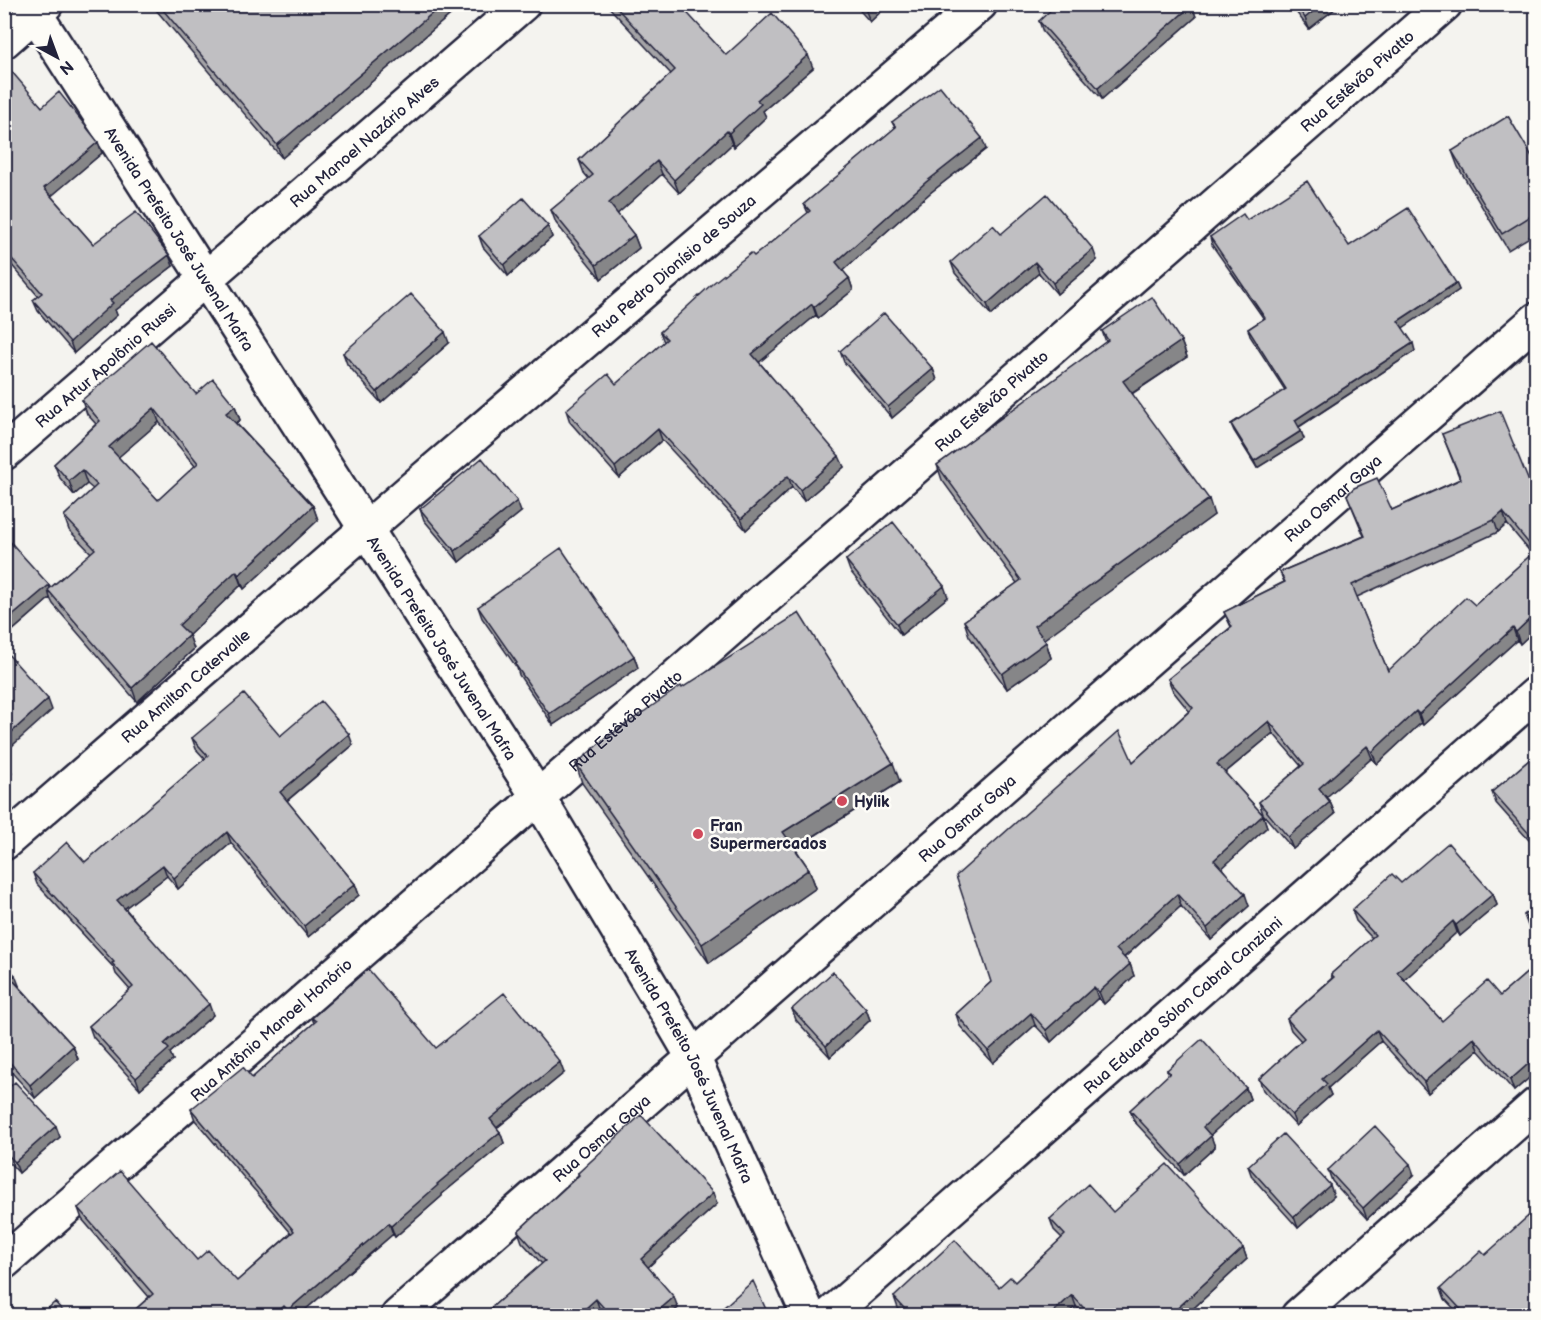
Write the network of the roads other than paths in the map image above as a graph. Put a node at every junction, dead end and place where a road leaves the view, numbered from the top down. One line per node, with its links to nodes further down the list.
1 (524, 4): 6 (main road, Rua Manoel Nazário Alves)
2 (980, 4): 9 (main road, Rua Pedro Dionísio de Souza)
3 (1445, 4): 11 (main road, Rua Estêvão Pivatto)
4 (37, 8): 5 (main road); 6 (main road, Avenida Prefeito José Juvenal Mafra)
5 (4, 41)
6 (206, 280): 8 (main road, Rua Artur Apolônio Russi); 9 (main road, Avenida Prefeito José Juvenal Mafra)
7 (1536, 320): 13 (main road, Rua Osmar Gaya)
8 (4, 453)
9 (366, 529): 11 (main road, Avenida Prefeito José Juvenal Mafra); 12 (main road, Rua Amilton Catervalle)
10 (1536, 694): 18 (main road, Rua Eduardo Sólon Cabral Canziani)
11 (538, 797): 13 (main road, Avenida Prefeito José Juvenal Mafra); 15 (main road, Rua Antônio Manoel Honório)
12 (4, 843)
13 (693, 1058): 16 (main road, Rua Osmar Gaya); 17 (main road, Avenida Prefeito José Juvenal Mafra)
14 (1536, 1106): 19 (main road)
15 (4, 1262)
16 (398, 1316)
17 (808, 1316)
18 (829, 1316)
19 (1298, 1316)

